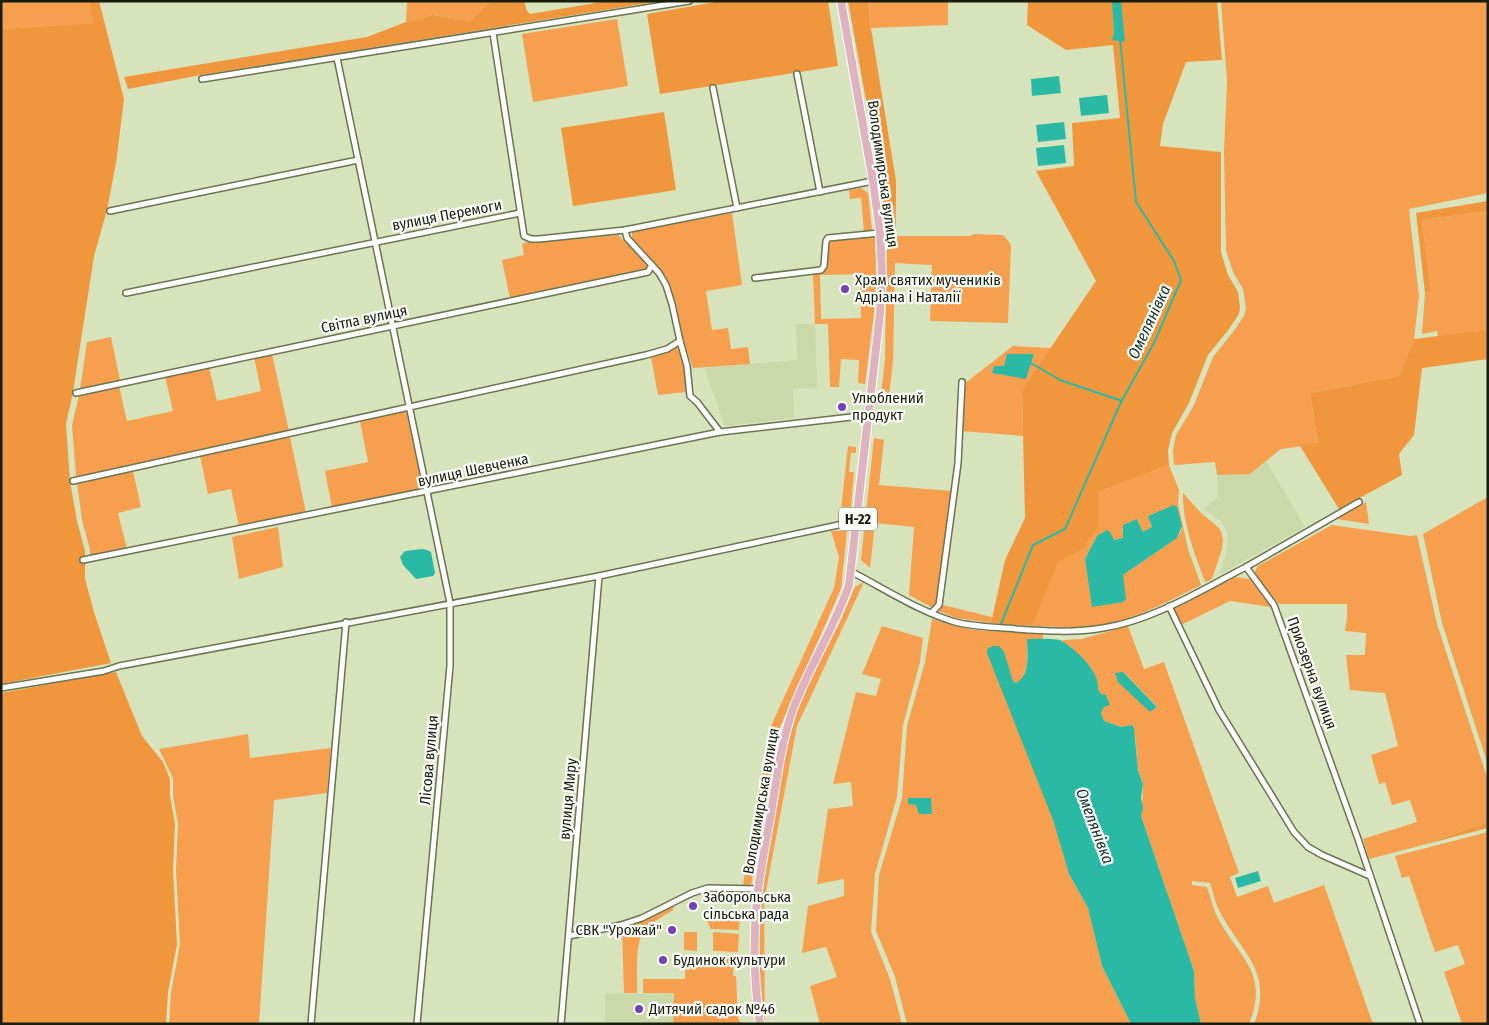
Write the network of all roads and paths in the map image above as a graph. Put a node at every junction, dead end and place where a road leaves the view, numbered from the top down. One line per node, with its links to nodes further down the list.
1 (689, 1): 3 (street)
2 (841, 1): 9 (main road, Володимирська вулиця / Н-22)
3 (493, 33): 4 (street); 13 (street)
4 (336, 58): 6 (street); 8 (street, Лісова вулиця)
5 (797, 74): 10 (street)
6 (202, 79)
7 (713, 88): 11 (street)
8 (358, 160): 12 (street); 16 (street, Лісова вулиця)
9 (873, 181): 10 (street, вулиця Перемоги); 15 (main road, Володимирська вулиця / Н-22)
10 (820, 192): 11 (street, вулиця Перемоги)
11 (737, 208): 14 (street, вулиця Перемоги)
12 (110, 211)
13 (520, 213): 14 (street, вулиця Перемоги); 16 (street, вулиця Перемоги)
14 (625, 230): 17 (street)
15 (880, 233): 18 (street); 25 (main road, Володимирська вулиця / Н-22)
16 (375, 242): 19 (street, вулиця Перемоги); 20 (street, Лісова вулиця)
17 (652, 265): 20 (street, Світла вулиця); 21 (street)
18 (755, 278)
19 (126, 294)
20 (392, 326): 23 (street, Світла вулиця); 24 (street, Лісова вулиця)
21 (680, 341): 24 (street); 26 (street)
22 (962, 382): 37 (street)
23 (76, 393)
24 (409, 408): 27 (street); 28 (street, Лісова вулиця)
25 (869, 415): 26 (street, вулиця Шевченка); 30 (main road, Володимирська вулиця / Н-22)
26 (720, 432): 28 (street, вулиця Шевченка)
27 (73, 481)
28 (427, 493): 31 (street, вулиця Шевченка); 35 (street, Лісова вулиця)
29 (1359, 502): 32 (street)
30 (858, 520): 33 (main road, Володимирська вулиця / Н-22); 34 (street)
31 (83, 560)
32 (1246, 567): 36 (street); 40 (street, Приозерна вулиця)
33 (852, 572): 37 (street); 41 (main road, Володимирська вулиця / Н-22)
34 (599, 576): 35 (street); 42 (street, вулиця Миру)
35 (450, 603): 38 (street); 44 (street, Лісова вулиця)
36 (1169, 606): 37 (street); 40 (street)
37 (931, 613)
38 (346, 622): 39 (street); 43 (street)
39 (1, 688)
40 (1370, 876): 47 (street, Приозерна вулиця)
41 (758, 889): 42 (street); 46 (main road, Володимирська вулиця / Н-22)
42 (570, 936): 45 (street, вулиця Миру)
43 (311, 1024)
44 (417, 1024)
45 (561, 1024)
46 (760, 1024)
47 (1420, 1024)

